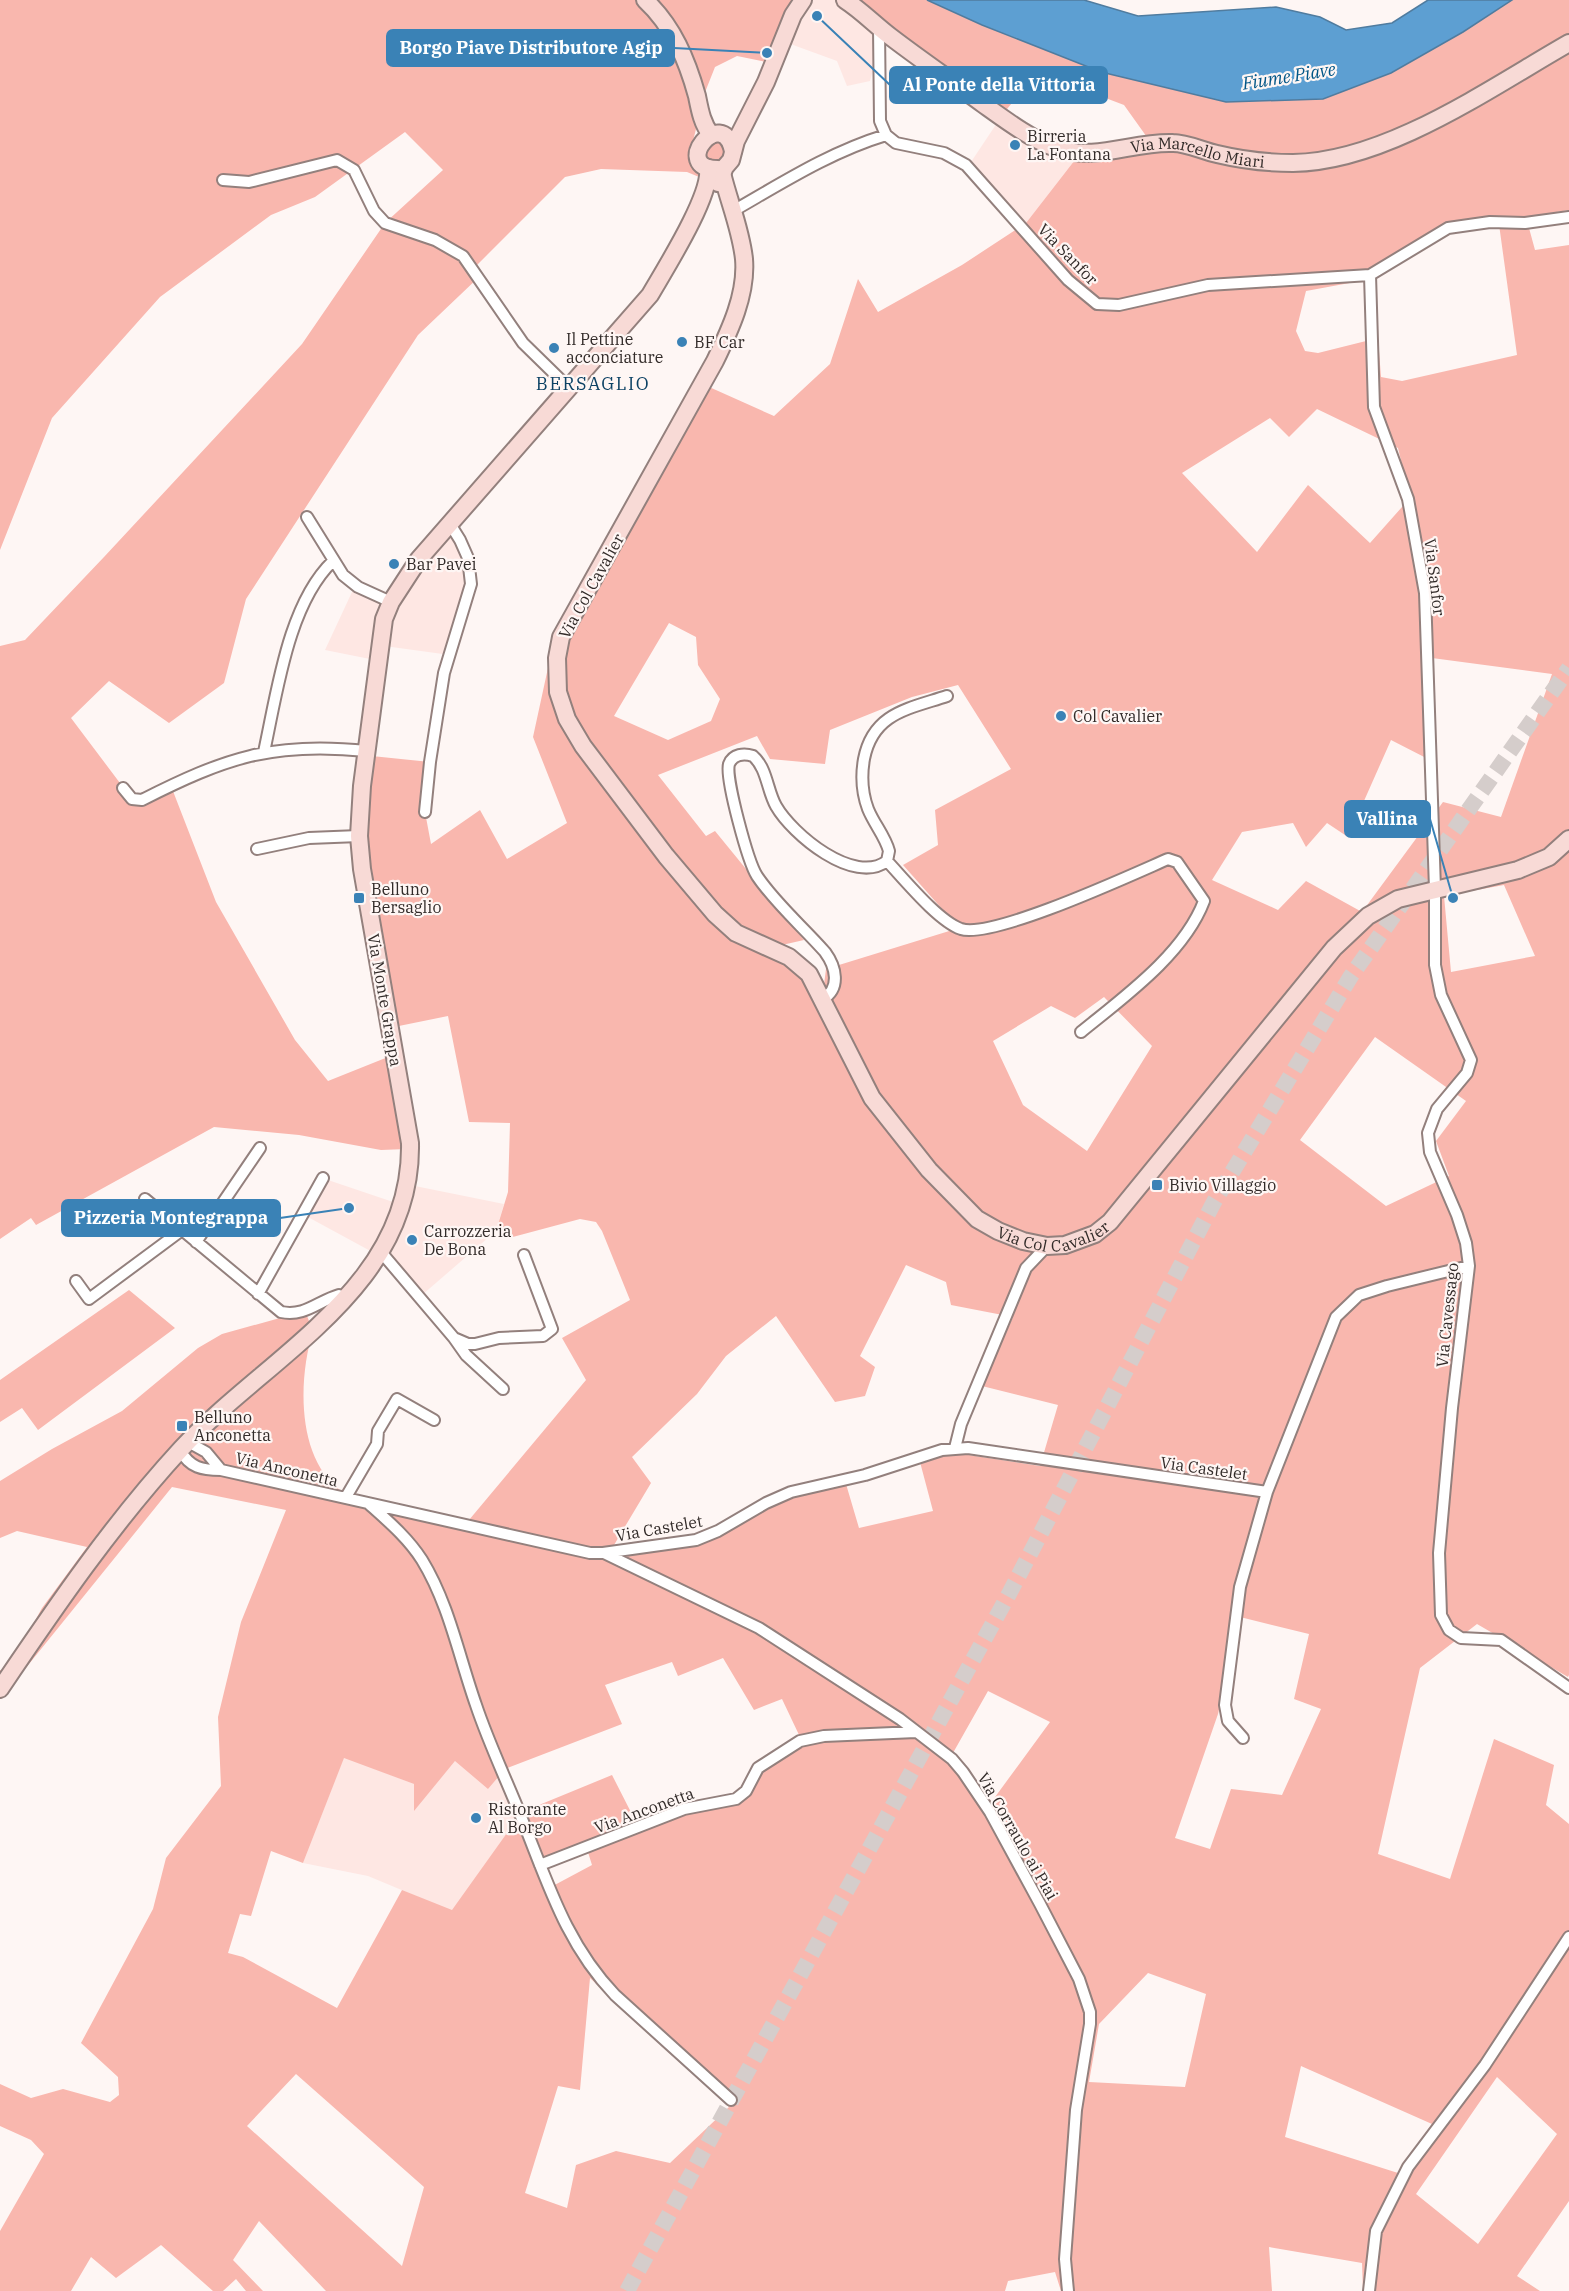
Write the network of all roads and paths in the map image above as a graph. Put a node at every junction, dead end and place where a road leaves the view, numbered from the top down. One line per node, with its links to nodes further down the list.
1 (645, 0): 7 (street)
2 (803, 0): 7 (street, Via Monte Grappa)
3 (845, 0): 4 (street, Via Marcello Miari)
4 (879, 27): 5 (street, Via Marcello Miari); 6 (street)
5 (1569, 42)
6 (886, 135): 10 (street); 12 (street, Via Sanfor)
7 (717, 142): 8 (street, Via Monte Grappa); 8 (street)
8 (713, 178): 10 (street, Via Col Cavalier); 13 (street, Via Monte Grappa)
9 (223, 180): 13 (street)
10 (732, 207): 28 (street, Via Col Cavalier)
11 (1569, 217): 12 (street, Via Sanfor)
12 (1370, 275): 27 (street, Via Sanfor)
13 (568, 387): 15 (street, Via Monte Grappa)
14 (307, 517): 16 (street)
15 (450, 524): 17 (street, Via Monte Grappa); 22 (street)
16 (333, 561): 17 (street); 20 (street)
17 (391, 602): 19 (street, Via Monte Grappa)
18 (947, 696): 26 (street)
19 (367, 751): 20 (street); 23 (street, Via Monte Grappa)
20 (264, 752): 21 (street)
21 (123, 788)
22 (425, 812)
23 (359, 836): 25 (street); 36 (street, Via Monte Grappa)
24 (1569, 839): 27 (street, Via Col Cavalier)
25 (257, 849)
26 (887, 861): 28 (street); 29 (street)
27 (1435, 889): 35 (street, Via Col Cavalier); 38 (street, Via Cavessago)
28 (823, 999): 35 (street, Via Col Cavalier)
29 (1081, 1032)
30 (260, 1148): 34 (street)
31 (323, 1178): 40 (street)
32 (145, 1199): 33 (street)
33 (182, 1230): 34 (street); 39 (street)
34 (196, 1242): 40 (street)
35 (1047, 1246): 46 (street)
36 (381, 1252): 41 (street, Via Monte Grappa); 42 (street)
37 (524, 1255): 42 (street)
38 (1469, 1266): 48 (street); 52 (street, Via Cavessago)
39 (76, 1281)
40 (258, 1294): 41 (street)
41 (346, 1298): 45 (street, Via Monte Grappa)
42 (454, 1338): 43 (street)
43 (503, 1389)
44 (435, 1419): 49 (street, Via Anconetta)
45 (184, 1446): 47 (street, Via Anconetta); 47 (street, Via Anconetta); 53 (street, Via Monte Grappa)
46 (955, 1448): 48 (street, Via Castelet); 51 (street, Via Castelet)
47 (221, 1470): 49 (street, Via Anconetta)
48 (1267, 1492): 55 (street, Via Castelet)
49 (346, 1497): 50 (street, Via Anconetta)
50 (366, 1502): 51 (street, Via Anconetta); 56 (street, Via Anconetta)
51 (603, 1553): 54 (street, Via Corraulo ai Piai)
52 (1569, 1688)
53 (0, 1689)
54 (916, 1732): 56 (street, Via Anconetta); 59 (street, Via Corraulo ai Piai)
55 (1243, 1738)
56 (540, 1865): 58 (street, Via Anconetta)
57 (1569, 1937): 60 (street)
58 (731, 2100)
59 (1068, 2291)
60 (1369, 2291)

